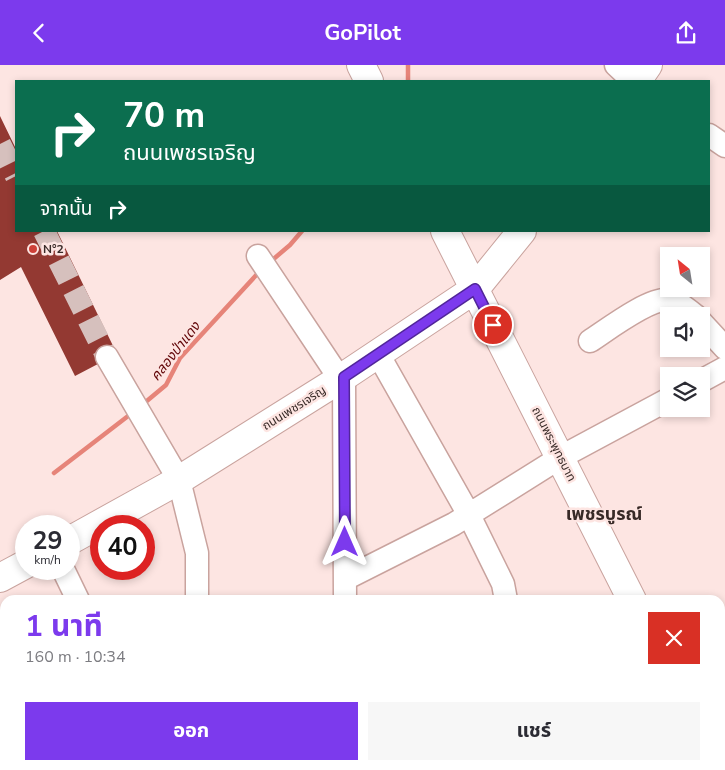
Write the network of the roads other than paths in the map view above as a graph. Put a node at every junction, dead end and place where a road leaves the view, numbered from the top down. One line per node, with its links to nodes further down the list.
1 (361, 65): 4 (main road)
2 (616, 65): 5 (street)
3 (648, 65): 6 (main road)
4 (368, 80)
5 (632, 80)
6 (638, 80)
7 (710, 136): 8 (street)
8 (725, 146)
9 (446, 232): 12 (main road, ถนนพระพุทธบาท)
10 (521, 232): 12 (main road, ถนนเพชรเจริญ)
11 (263, 263): 21 (street)
12 (475, 289): 17 (main road, ถนนเพชรเจริญ); 23 (main road, ถนนพระพุทธบาท)
13 (683, 307): 15 (street)
14 (710, 332): 16 (street)
15 (590, 341)
16 (725, 348)
17 (378, 354): 21 (main road, ถนนเพชรเจริญ); 25 (street)
18 (107, 357): 24 (street)
19 (725, 368): 20 (street)
20 (710, 376)
21 (342, 378): 24 (main road, ถนนเพชรเจริญ); 30 (street)
22 (660, 404): 23 (street)
23 (561, 457): 25 (street); 34 (main road, ถนนพระพุทธบาท)
24 (179, 479): 26 (main road, ถนนเพชรเจริญ); 32 (street)
25 (469, 515): 30 (street); 33 (street)
26 (80, 535)
27 (15, 570): 28 (main road)
28 (0, 578)
29 (68, 580): 31 (street)
30 (345, 589)
31 (76, 595)
32 (197, 595)
33 (505, 595)
34 (630, 595)

